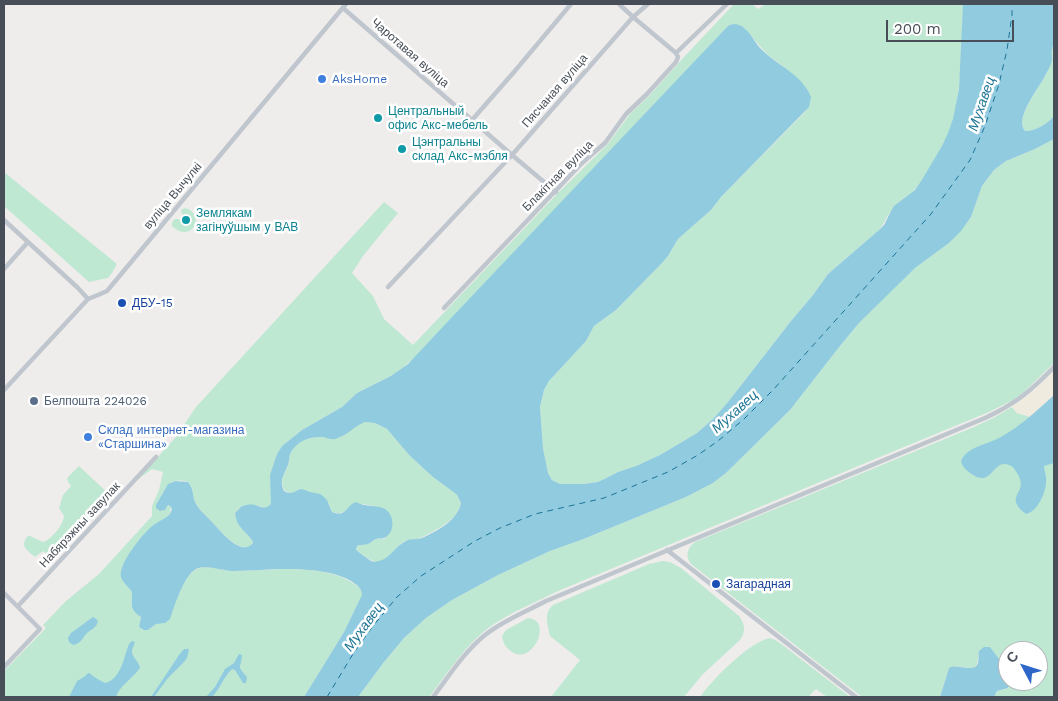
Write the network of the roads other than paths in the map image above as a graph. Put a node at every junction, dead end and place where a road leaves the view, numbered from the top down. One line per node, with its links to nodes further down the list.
1 (571, 4): 8 (street)
2 (619, 4): 6 (street)
3 (648, 4): 6 (street, Пясчаная вуліца)
4 (727, 4): 7 (street, Блакітная вуліца)
5 (344, 6): 8 (street, Чаротавая вуліца); 15 (street, вуліца Вычулкі)
6 (633, 17): 7 (street); 9 (street, Пясчаная вуліца)
7 (676, 53): 10 (street, Блакітная вуліца)
8 (472, 120): 9 (street, Чаротавая вуліца)
9 (512, 155): 10 (street, Чаротавая вуліца); 14 (street, Пясчаная вуліца)
10 (556, 192): 16 (street, Блакітная вуліца)
11 (4, 220): 12 (street)
12 (28, 242): 13 (street); 15 (street)
13 (4, 269)
14 (388, 287)
15 (88, 299): 18 (street, вуліца Вычулкі)
16 (444, 308)
17 (1054, 367): 20 (street)
18 (4, 390)
19 (156, 457): 22 (street, Набярэжны завулак)
20 (667, 550): 24 (street); 25 (street)
21 (4, 593): 22 (street)
22 (18, 606): 23 (street)
23 (4, 666)
24 (433, 697)
25 (856, 697)

